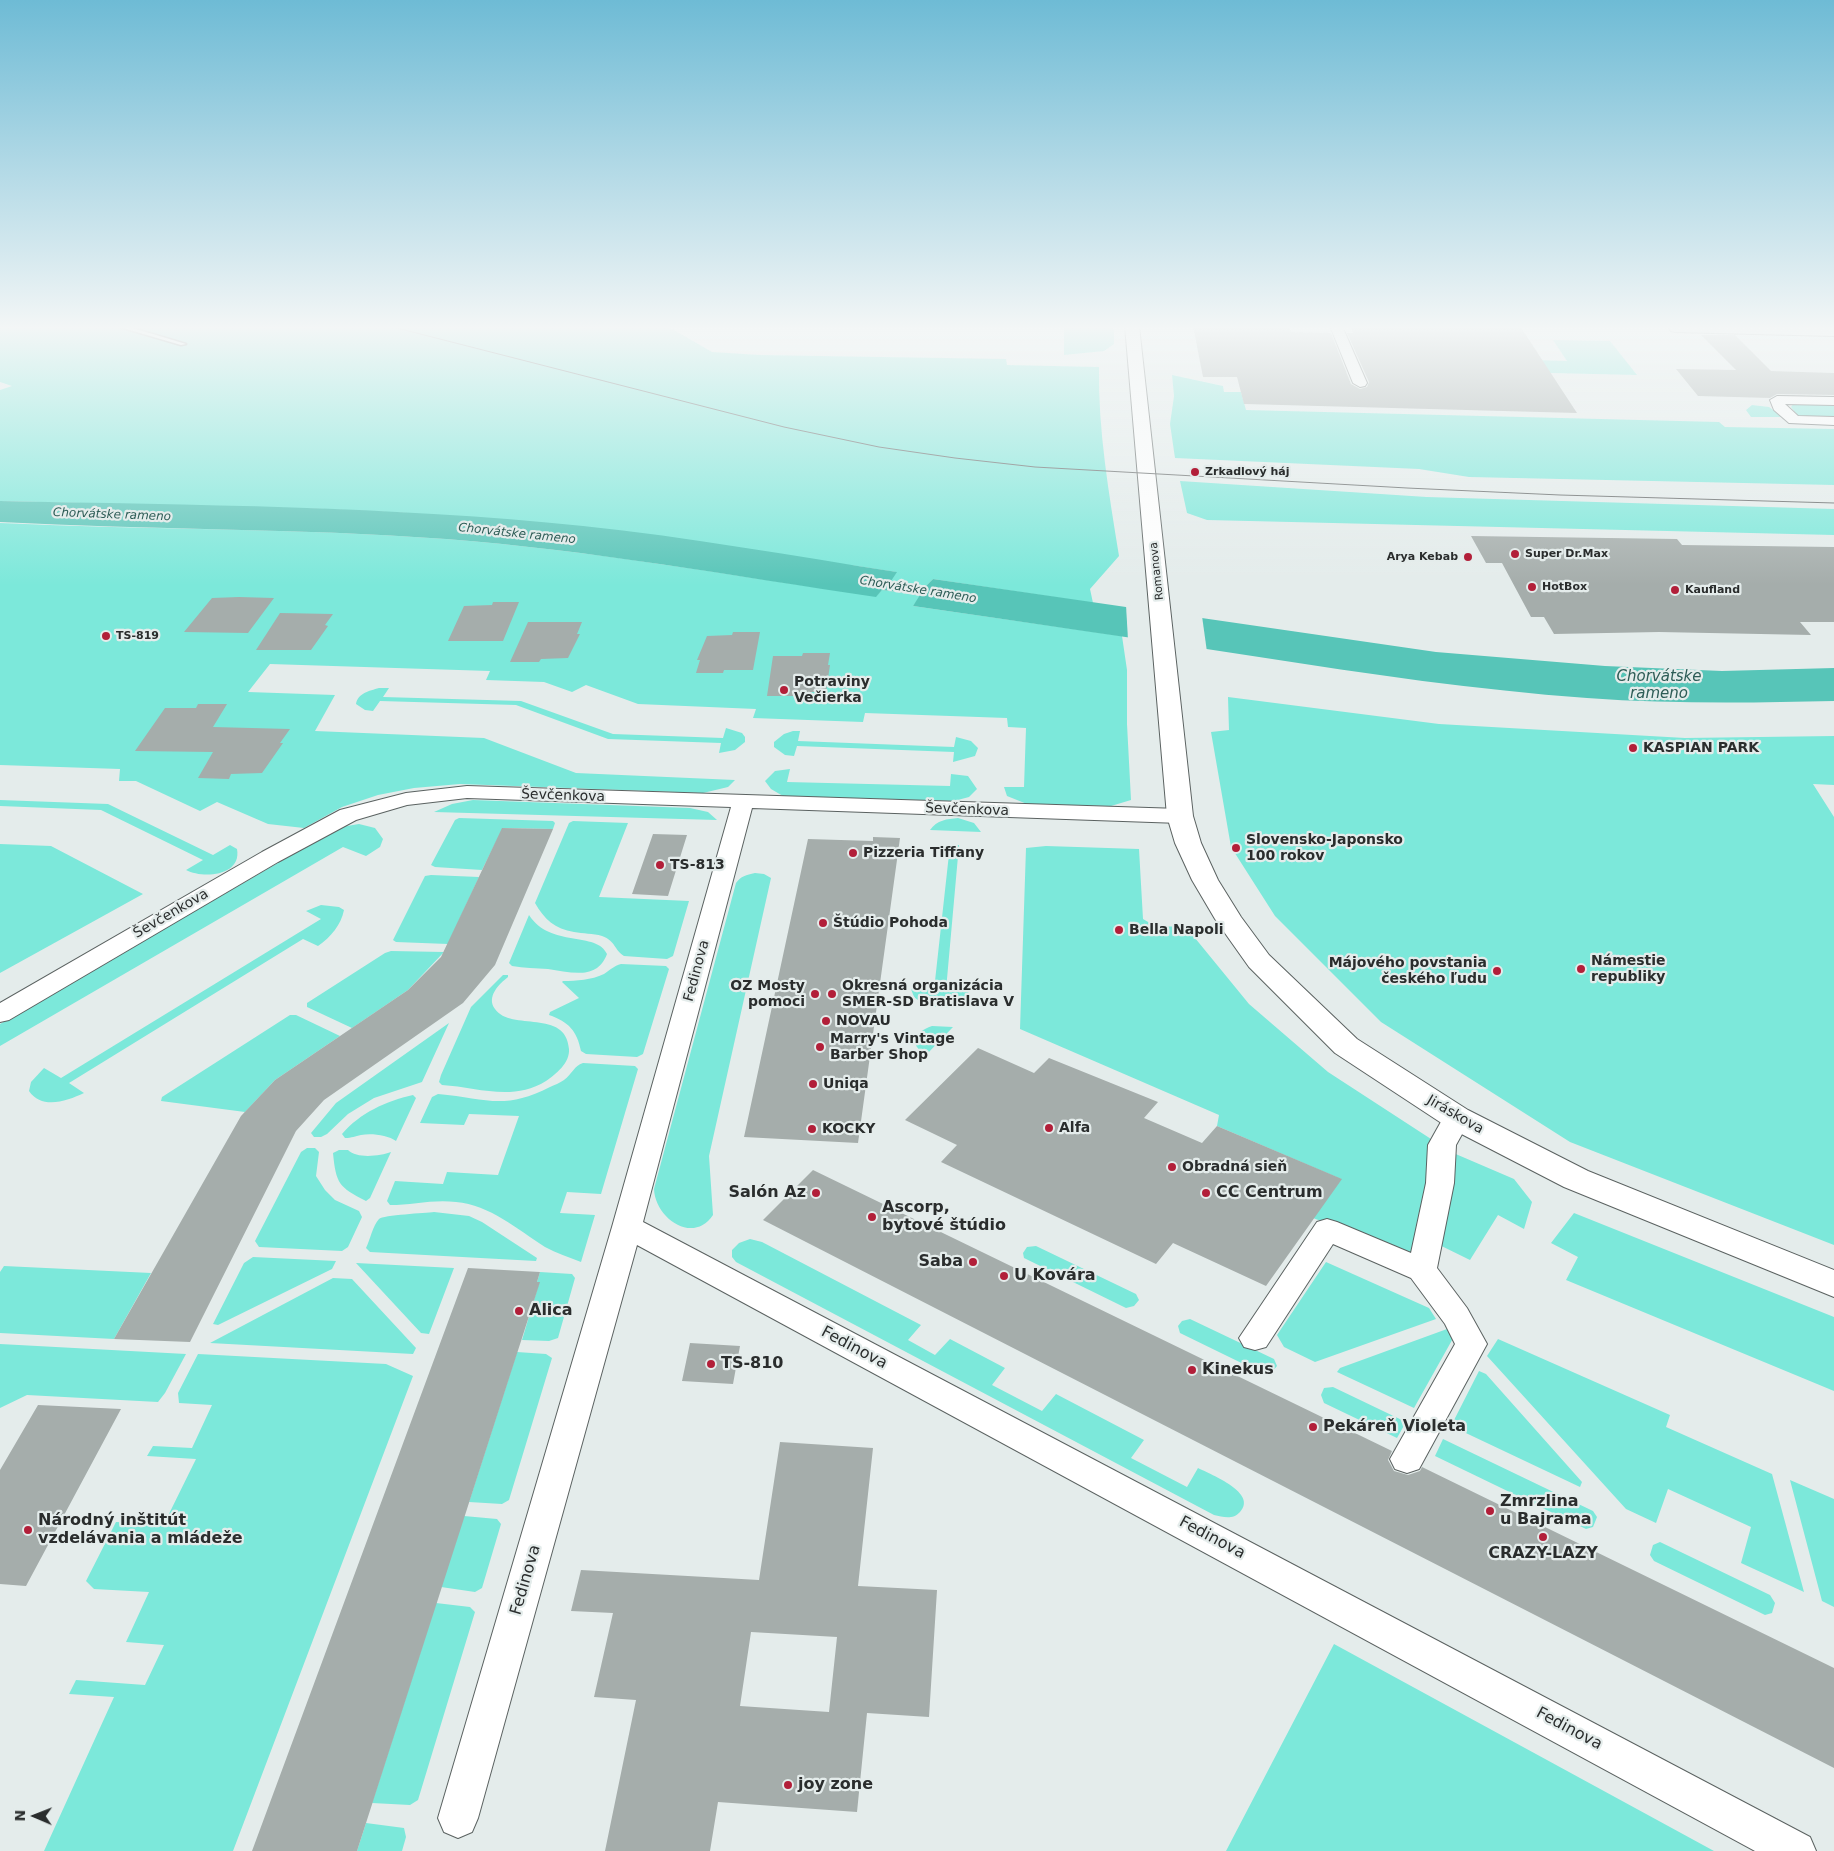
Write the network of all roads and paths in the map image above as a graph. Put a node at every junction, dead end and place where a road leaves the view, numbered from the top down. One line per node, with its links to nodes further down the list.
1 (1141, 412): 5 (street, Romanova)
2 (1785, 412): 3 (street)
3 (1834, 421)
4 (743, 802): 5 (street, Ševčenkova); 6 (street, Ševčenkova); 8 (street, Fedinova)
5 (1180, 816): 7 (street, Jiráskova)
6 (0, 1014)
7 (1457, 1118): 9 (street); 10 (street, Jiráskova)
8 (627, 1227): 13 (street, Fedinova); 14 (street, Fedinova)
9 (1422, 1270): 11 (street); 12 (street)
10 (1834, 1284)
11 (1255, 1338)
12 (1407, 1459)
13 (458, 1818)
14 (1796, 1851)

